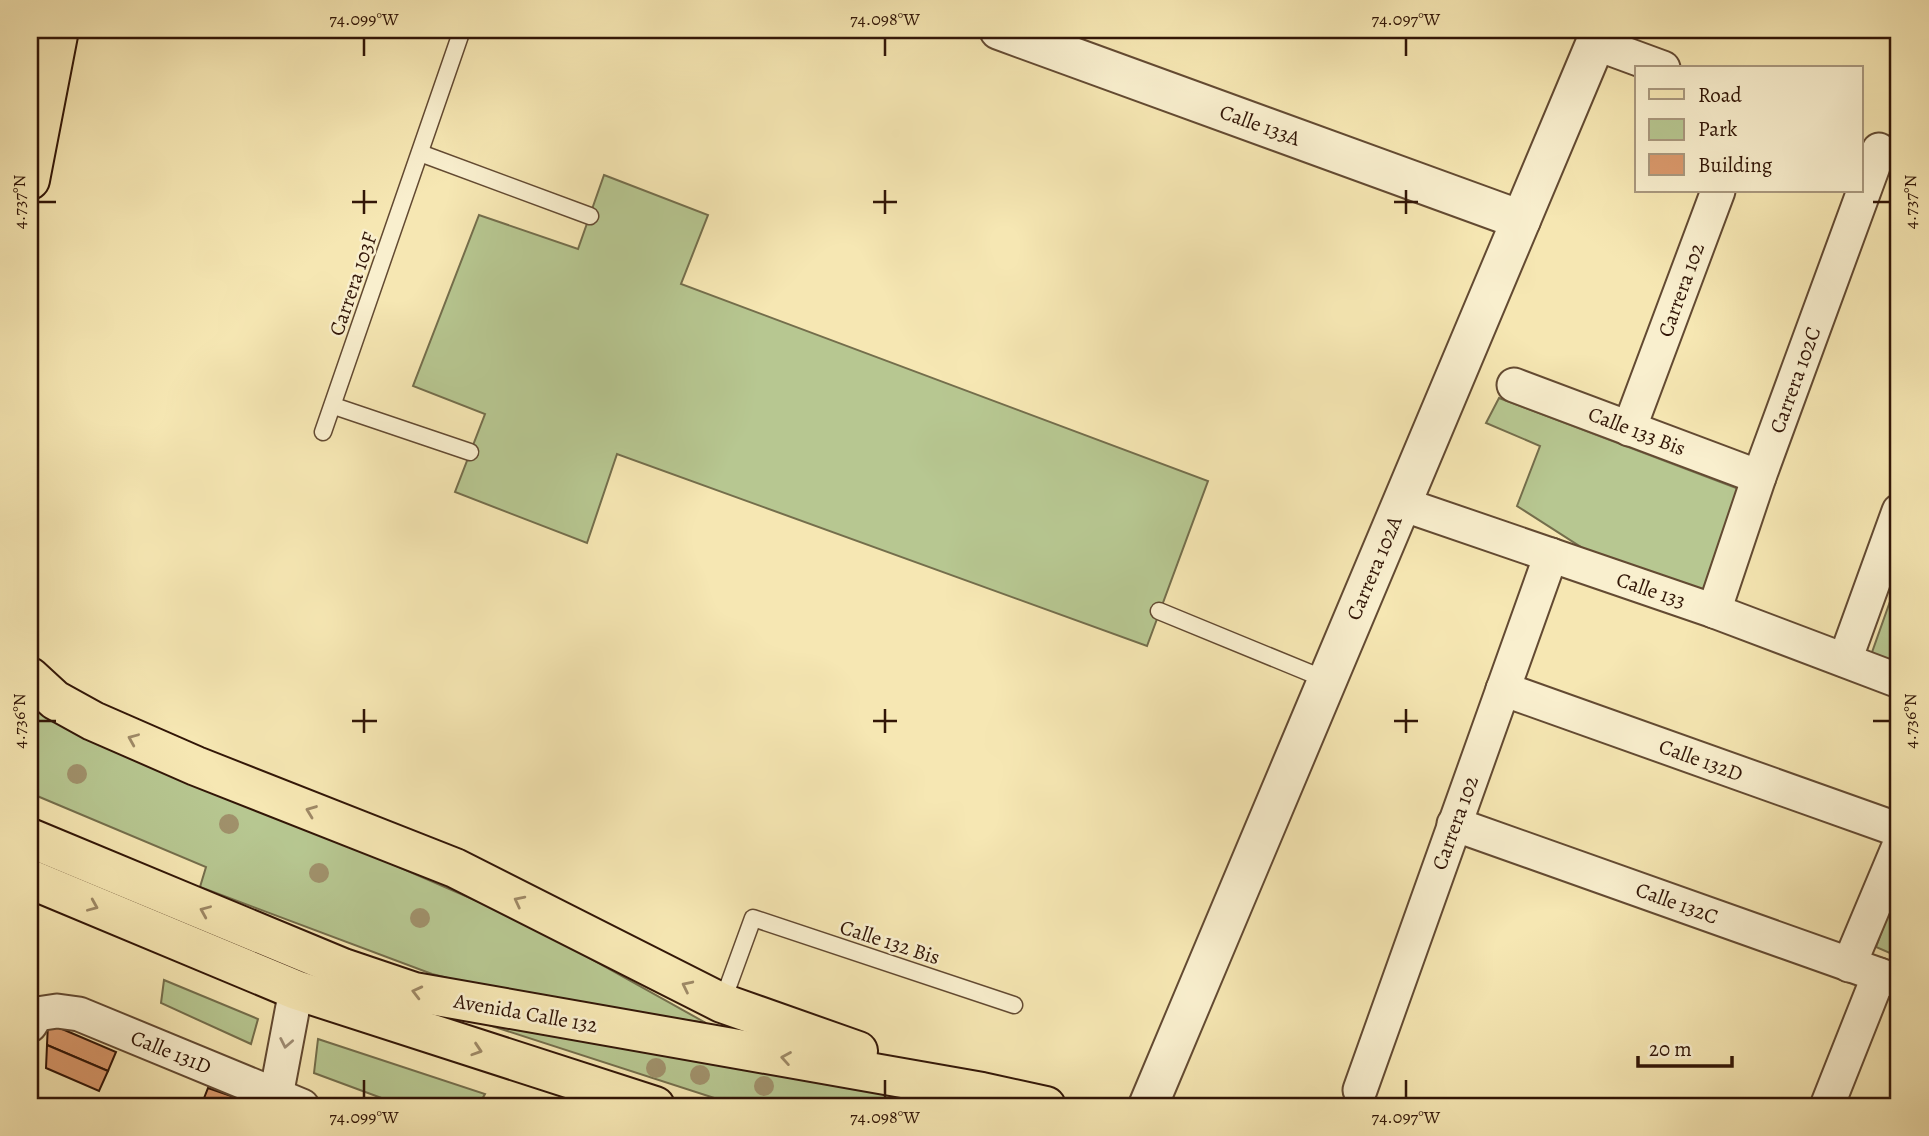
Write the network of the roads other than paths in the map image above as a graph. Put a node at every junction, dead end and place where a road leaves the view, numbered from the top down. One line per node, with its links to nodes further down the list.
1 (59, 30): 8 (main road)
2 (462, 30): 7 (lane, Carrera 103F)
3 (999, 30): 11 (street, Calle 133A)
4 (1598, 36): 5 (street); 11 (street, Carrera 102A)
5 (1659, 66)
6 (1880, 150): 17 (street, Carrera 102C)
7 (420, 153): 10 (lane); 13 (lane, Carrera 103F)
8 (30, 180)
9 (1718, 192): 14 (street, Carrera 102)
10 (590, 216)
11 (1521, 220): 18 (street, Carrera 102A)
12 (1514, 385): 14 (street, Calle 133 Bis)
13 (334, 406): 15 (lane, Carrera 103F); 16 (lane)
14 (1629, 429): 17 (street, Calle 133 Bis)
15 (323, 432)
16 (470, 452)
17 (1759, 477): 22 (street, Carrera 102C)
18 (1402, 504): 20 (street, Calle 133); 25 (street, Carrera 102A)
19 (1899, 511): 23 (street)
20 (1551, 555): 22 (street, Calle 133); 27 (street, Carrera 102)
21 (1159, 611): 25 (lane)
22 (1714, 611): 23 (street, Calle 133)
23 (1845, 660): 26 (street, Calle 133)
24 (30, 677): 35 (main road, one-way to 24)
25 (1327, 680): 43 (street, Carrera 102A)
26 (1899, 681)
27 (1503, 690): 28 (street, Carrera 102); 29 (street, Calle 132D)
28 (1454, 824): 33 (street, Calle 132C); 38 (street, Carrera 102)
29 (1899, 830)
30 (30, 838): 39 (main road, Avenida Calle 132, one-way to 30)
31 (1899, 846): 33 (street)
32 (39, 890): 34 (main road, Avenida Calle 132, one-way to 34)
33 (1876, 974): 44 (street)
34 (296, 990): 40 (street, one-way to 40); 41 (main road, Avenida Calle 132, one-way to 41)
35 (722, 1003): 36 (lane, Calle 132 Bis); 39 (main road)
36 (1014, 1005)
37 (34, 1020): 40 (street, Calle 131D)
38 (1360, 1090)
39 (982, 1092): 42 (main road, Avenida Calle 132)
40 (289, 1101)
41 (655, 1106)
42 (1046, 1106)
43 (1148, 1106)
44 (1827, 1106)

